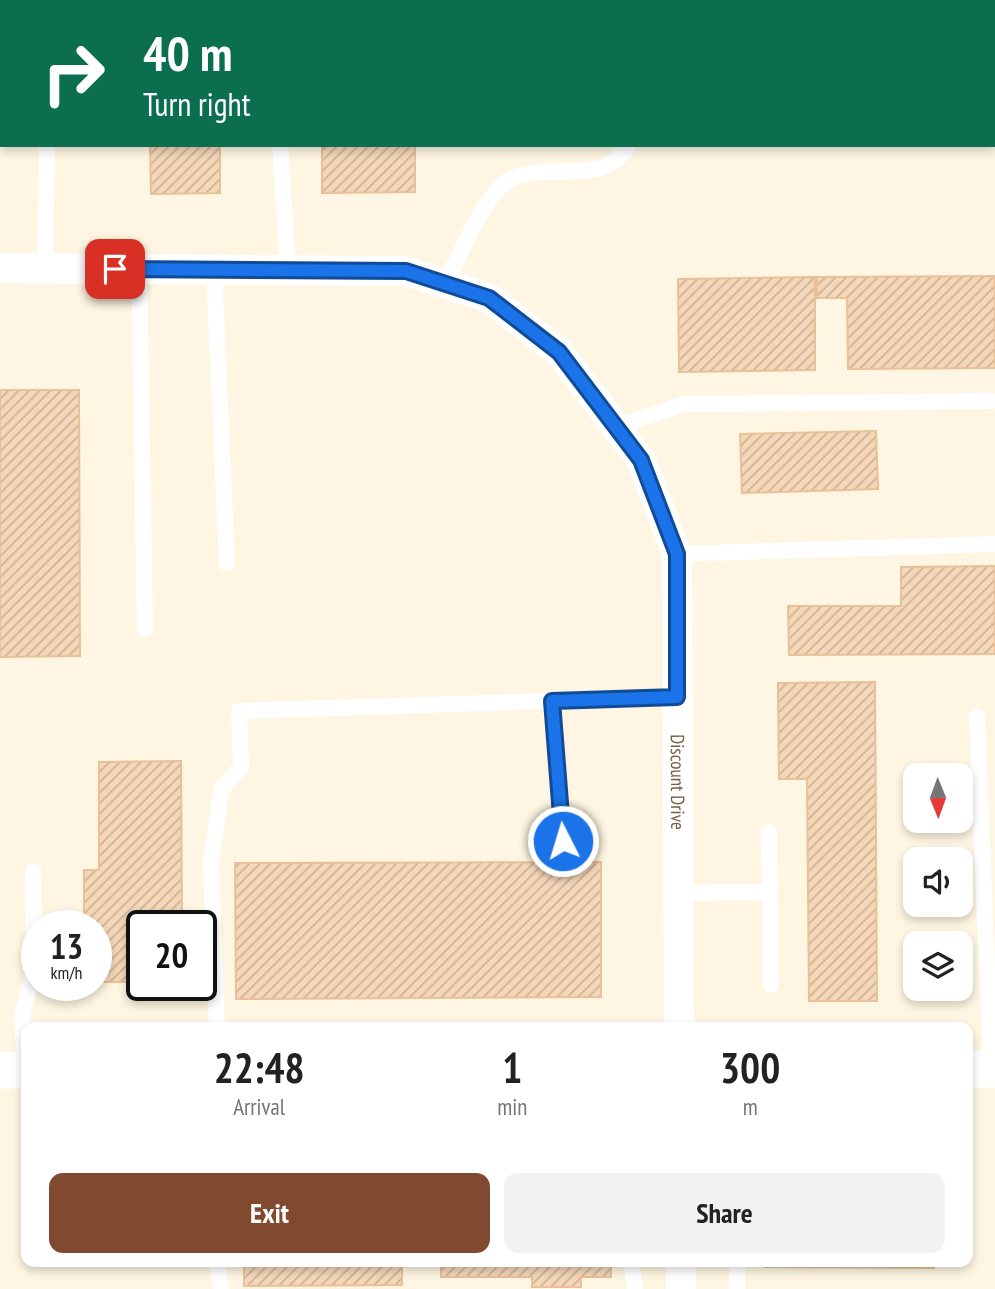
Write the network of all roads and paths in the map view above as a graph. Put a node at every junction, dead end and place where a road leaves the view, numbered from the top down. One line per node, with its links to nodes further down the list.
1 (47, 147): 5 (lane)
2 (280, 147): 8 (lane)
3 (627, 147): 9 (lane)
4 (0, 268): 5 (street, Discount Drive)
5 (44, 268): 6 (street, Discount Drive)
6 (139, 269): 7 (street, Discount Drive); 15 (lane)
7 (214, 269): 8 (street, Discount Drive); 14 (lane)
8 (288, 270): 9 (street, Discount Drive)
9 (445, 284): 11 (street, Discount Drive)
10 (991, 401): 11 (lane)
11 (616, 427): 13 (street, Discount Drive)
12 (995, 544): 13 (lane)
13 (677, 554): 16 (street, Discount Drive)
14 (228, 563)
15 (145, 629)
16 (677, 697): 17 (lane); 23 (street, Discount Drive)
17 (552, 701): 20 (lane); 26 (lane)
18 (977, 718): 28 (lane)
19 (769, 832): 22 (lane)
20 (563, 841)
21 (33, 871): 25 (lane)
22 (771, 892): 23 (lane); 24 (lane)
23 (678, 893): 27 (street, Discount Drive)
24 (771, 985)
25 (23, 1022)
26 (217, 1022)
27 (679, 1022)
28 (985, 1069)
29 (0, 1070): 30 (street)
30 (21, 1070)
31 (217, 1267): 35 (lane)
32 (632, 1267): 36 (lane)
33 (681, 1267): 37 (street)
34 (738, 1267): 38 (lane)
35 (221, 1289)
36 (635, 1289)
37 (681, 1289)
38 (737, 1289)

